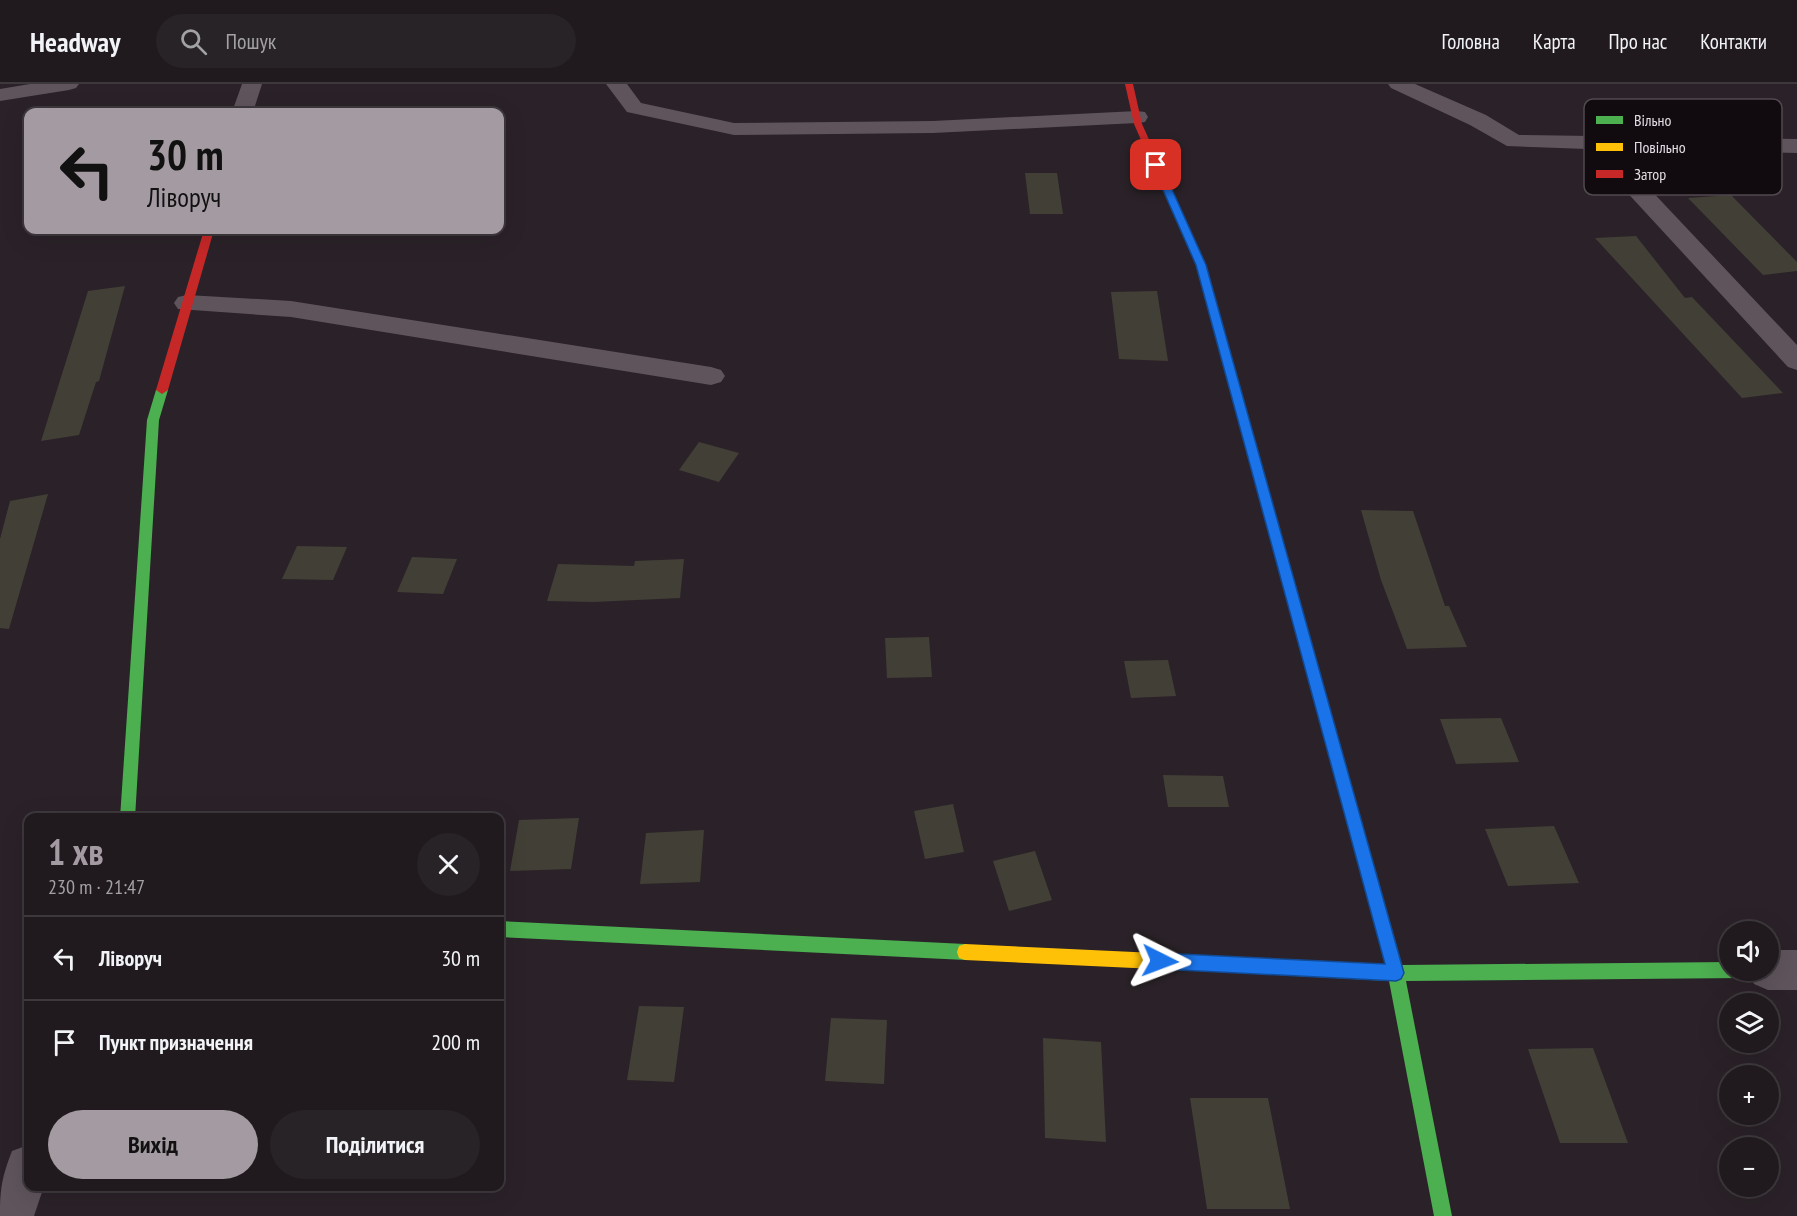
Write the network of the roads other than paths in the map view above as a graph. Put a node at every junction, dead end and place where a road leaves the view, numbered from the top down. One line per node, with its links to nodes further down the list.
1 (69, 84): 6 (street)
2 (252, 84): 7 (street)
3 (616, 84): 8 (street)
4 (1129, 84): 8 (street)
5 (1398, 84): 9 (street)
6 (0, 95)
7 (244, 108)
8 (1137, 117): 22 (street)
9 (1584, 143)
10 (1782, 146): 11 (street)
11 (1797, 146)
12 (1642, 195): 15 (street)
13 (208, 234): 14 (street)
14 (188, 303): 16 (street); 17 (street)
15 (1797, 361)
16 (711, 376)
17 (127, 813)
18 (504, 929): 22 (street)
19 (1719, 970): 22 (street)
20 (1779, 970): 21 (street)
21 (1797, 970)
22 (1396, 973): 25 (street)
23 (24, 1179): 24 (street)
24 (11, 1216)
25 (1443, 1216)

